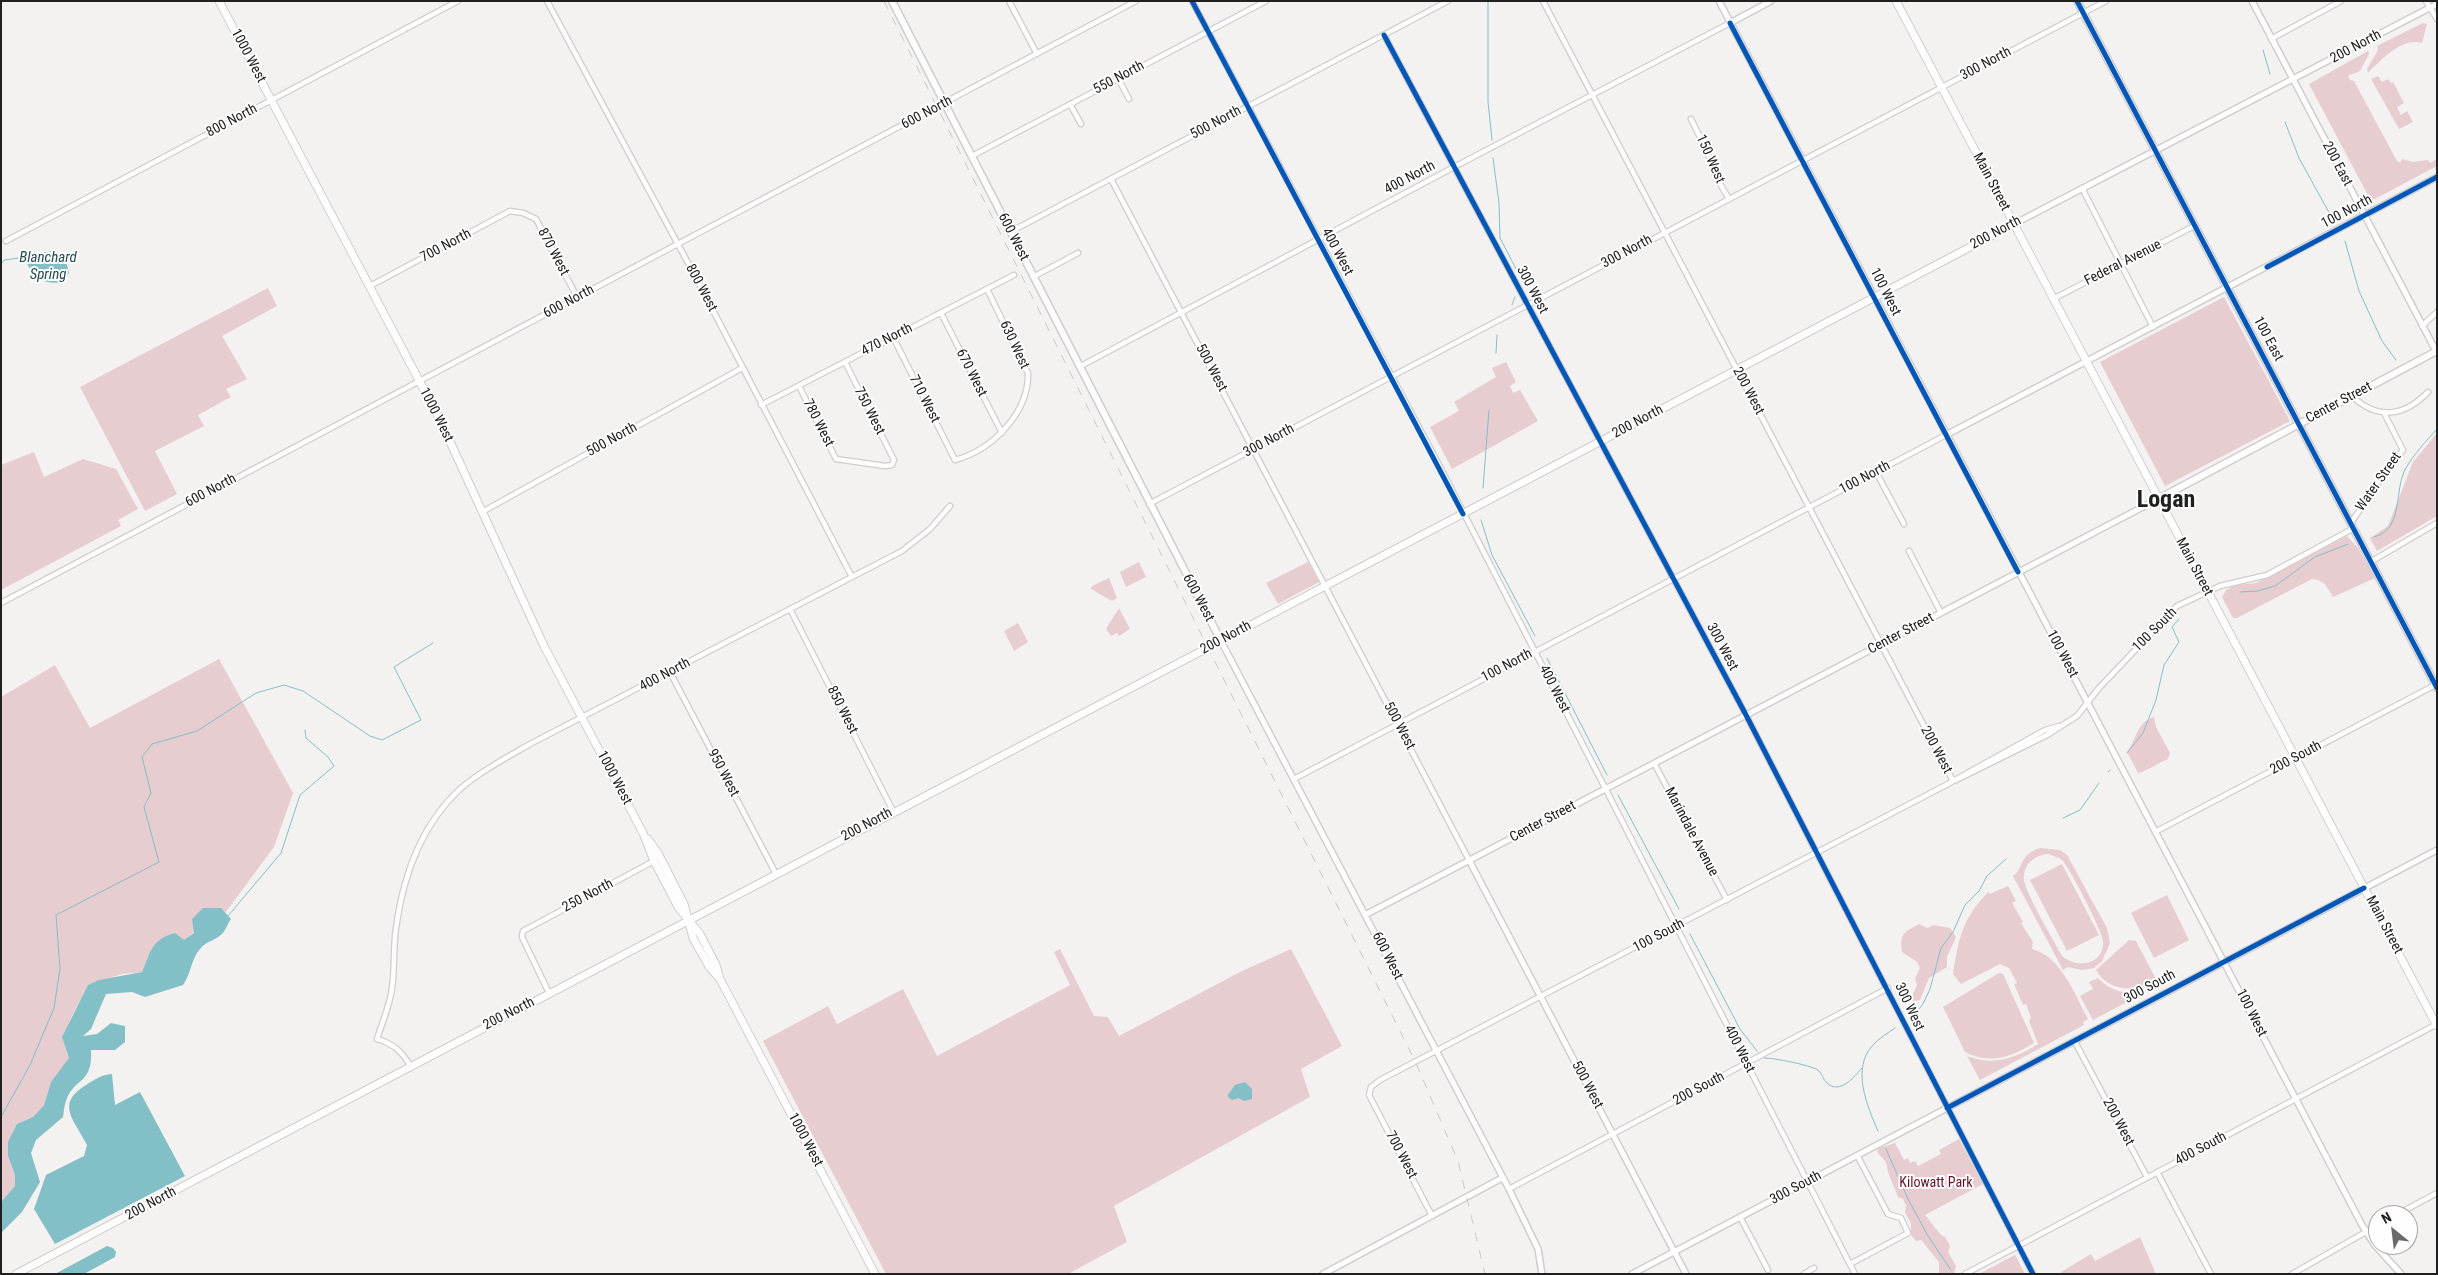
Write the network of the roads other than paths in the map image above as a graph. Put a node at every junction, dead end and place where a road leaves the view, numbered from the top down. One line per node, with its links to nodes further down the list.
1 (219, 1): 33 (main road, 1000 West)
2 (458, 1): 33 (street, 800 North)
3 (547, 1): 55 (street, 800 West)
4 (892, 1): 34 (main road, 600 West)
5 (1010, 1): 27 (street)
6 (1136, 1): 27 (street, 600 North)
7 (1192, 1): 24 (street, 400 West)
8 (1266, 1): 24 (street, 550 North)
9 (1448, 1): 25 (street, 500 North)
10 (1543, 1): 31 (street, 200 West)
11 (1719, 1): 23 (street, 100 West)
12 (1771, 1): 23 (street, 400 North)
13 (1896, 1): 30 (main road, Main Street)
14 (2077, 1): 21 (main road, 100 East)
15 (2106, 1): 21 (street, 300 North)
16 (2252, 1): 26 (street, 200 East)
17 (2341, 1): 26 (street)
18 (2426, 1): 20 (street)
19 (2437, 4): 20 (street, 200 North)
20 (2430, 8): 22 (street); 29 (street, 200 North)
21 (2083, 13): 30 (street, 300 North); 39 (main road, 100 East)
22 (2437, 19)
23 (1730, 23): 31 (street, 400 North); 41 (street, 100 West)
24 (1207, 32): 28 (street, 550 North); 36 (street, 400 West)
25 (1384, 35): 36 (street, 500 North); 42 (street, 300 West)
26 (2271, 39): 29 (street, 200 East)
27 (1037, 54): 34 (street, 600 North)
28 (1118, 78): 32 (street); 35 (street, 550 North)
29 (2292, 80): 39 (street, 200 North); 48 (street, 200 East)
30 (1942, 87): 41 (street, 300 North); 49 (main road, Main Street)
31 (1593, 95): 42 (street, 400 North); 52 (street, 200 West)
32 (1129, 99)
33 (272, 100): 54 (street, 800 North); 60 (main road, 1000 West)
34 (945, 103): 40 (main road, 600 West); 55 (street, 600 North)
35 (1070, 104): 38 (street); 40 (street, 550 North)
36 (1247, 107): 44 (street, 500 North); 53 (street, 400 West)
37 (1691, 119): 46 (street, 150 West)
38 (1081, 124)
39 (2155, 150): 45 (street, 200 North); 50 (main road, 100 East)
40 (972, 156): 51 (main road, 600 West)
41 (1802, 161): 46 (street, 300 North); 63 (street, 100 West)
42 (1454, 167): 53 (street, 400 North); 66 (street, 300 West)
43 (2437, 177): 48 (street, 100 North)
44 (1111, 179): 51 (street, 500 North); 67 (street, 500 West)
45 (2082, 188): 49 (street, 200 North); 57 (street)
46 (1729, 199): 52 (street, 300 North)
47 (523, 213): 60 (street, 700 North); 64 (street, 870 West)
48 (2365, 215): 61 (street, 100 North); 70 (street, 200 East)
49 (2014, 224): 63 (main road, 200 North); 65 (main road, Main Street)
50 (2194, 226): 57 (street, Federal Avenue); 61 (main road, 100 East)
51 (1010, 232): 59 (main road, 600 West)
52 (1665, 232): 66 (street, 300 North); 78 (street, 200 West)
53 (1317, 240): 67 (street, 400 North); 79 (street, 400 West)
54 (6, 241)
55 (677, 244): 64 (street, 600 North); 77 (street, 800 West)
56 (1078, 253): 59 (street)
57 (2121, 264): 65 (street, Federal Avenue); 71 (street)
58 (1014, 275): 62 (street, 470 North)
59 (1033, 277): 76 (main road, 600 West)
60 (370, 286): 80 (main road, 1000 West)
61 (2228, 288): 71 (street, 100 North); 86 (main road, 100 East)
62 (987, 289): 69 (street, 470 North); 87 (street, 630 West)
63 (1874, 296): 78 (main road, 200 North); 88 (street, 100 West)
64 (577, 297): 80 (street, 600 North)
65 (2052, 300): 75 (main road, Main Street)
66 (1527, 305): 79 (street, 300 North); 89 (street, 300 West)
67 (1181, 311): 76 (street, 400 North); 90 (street, 500 West)
68 (2437, 312): 70 (street)
69 (941, 313): 72 (street, 470 North); 87 (street, 670 West)
70 (2422, 326): 73 (street, 200 East)
71 (2153, 328): 75 (street, 100 North)
72 (893, 338): 74 (street, 470 North); 92 (street, 710 West)
73 (2436, 352): 83 (main road, Center Street)
74 (845, 362): 81 (street, 470 North); 91 (street, 750 West)
75 (2086, 364): 88 (street, 100 North); 94 (main road, Main Street)
76 (1079, 367): 95 (main road, 600 West)
77 (742, 368): 84 (street, 800 West); 98 (street, 500 North)
78 (1737, 369): 89 (main road, 200 North); 97 (street, 200 West)
79 (1392, 376): 90 (street, 300 North); 99 (street, 400 West)
80 (419, 381): 98 (main road, 1000 West); 110 (street, 600 North)
81 (799, 386): 84 (street, 470 North); 91 (street, 780 West)
82 (2428, 392): 85 (street)
83 (2352, 396): 85 (street); 86 (main road, Center Street)
84 (761, 406): 106 (street, 800 West)
85 (2384, 414): 102 (street, Water Street)
86 (2300, 424): 94 (main road, Center Street); 102 (main road, 100 East)
87 (1002, 433): 92 (street, 630 West)
88 (1946, 435): 93 (street, 100 North); 105 (street, 100 West)
89 (1600, 441): 99 (main road, 200 North); 107 (street, 300 West)
90 (1253, 449): 95 (street, 300 North); 108 (street, 500 West)
91 (894, 460)
92 (955, 460)
93 (1876, 472): 97 (street, 100 North); 101 (street)
94 (2158, 499): 105 (street, Center Street); 109 (main road, Main Street)
95 (1148, 504): 113 (main road, 600 West)
96 (950, 506): 106 (street, 400 North)
97 (1809, 508): 107 (street, 100 North); 114 (street, 200 West)
98 (482, 512): 120 (main road, 1000 West)
99 (1463, 514): 108 (main road, 200 North); 115 (street, 400 West)
100 (2437, 523): 104 (street)
101 (1904, 524)
102 (2354, 528): 104 (main road, 100 East); 109 (street, 100 South)
103 (1909, 552): 112 (street)
104 (2371, 560): 117 (main road, 100 East)
105 (2018, 572): 112 (street, Center Street); 118 (street, 100 West)
106 (852, 577): 111 (street, 400 North)
107 (1673, 579): 115 (street, 100 North); 119 (street, 300 West)
108 (1325, 586): 113 (main road, 200 North); 121 (street, 500 West)
109 (2206, 591): 118 (street, 100 South); 122 (main road, Main Street)
110 (1, 603)
111 (790, 610): 116 (street, 400 North); 127 (street, 850 West)
112 (1941, 613): 114 (street, Center Street)
113 (1221, 640): 124 (street, 600 West); 127 (main road, 200 North)
114 (1881, 644): 119 (street, Center Street); 125 (street, 200 West)
115 (1534, 652): 121 (street, 100 North); 126 (street, 400 West)
116 (670, 672): 120 (street, 400 North); 134 (street, 950 West)
117 (2436, 685): 122 (street, 200 South)
118 (2088, 703): 125 (street, 100 South); 128 (street, 100 West)
119 (1746, 715): 123 (street, Center Street); 131 (street, 300 West)
120 (583, 718): 129 (main road, 1000 West); 148 (street, 400 North)
121 (1398, 724): 124 (street, 100 North); 132 (street, 500 West)
122 (2295, 758): 128 (street, 200 South); 135 (main road, Main Street)
123 (1654, 763): 126 (street, Center Street); 136 (street, Marindale Avenue)
124 (1294, 779): 137 (street, 600 West)
125 (1954, 781): 131 (street, 100 South)
126 (1605, 789): 132 (street, Center Street); 139 (street, 400 West)
127 (893, 812): 134 (main road, 200 North)
128 (2156, 832): 140 (street, 100 West)
129 (643, 833): 133 (main road, 1000 West); 138 (main road, 1000 West)
130 (2437, 850): 135 (street, 300 South)
131 (1816, 853): 136 (street, 100 South); 141 (street, 300 West)
132 (1469, 860): 137 (street, Center Street); 143 (street, 500 West)
133 (654, 861): 138 (main road, 1000 West); 142 (street, 250 North)
134 (776, 874): 138 (main road, 200 North)
135 (2364, 888): 140 (street, 300 South); 144 (main road, Main Street)
136 (1727, 900): 139 (street, 100 South)
137 (1365, 915): 146 (street, 600 West)
138 (688, 920): 142 (main road, 200 North); 171 (main road, 1000 West)
139 (1676, 927): 143 (street, 100 South); 147 (street, 400 West)
140 (2224, 961): 145 (street, 300 South); 150 (street, 100 West)
141 (1888, 988): 147 (street, 200 South); 151 (street, 300 West)
142 (549, 993): 148 (main road, 200 North)
143 (1541, 998): 146 (street, 100 South); 152 (street, 500 West)
144 (2436, 1025): 150 (street, 400 South)
145 (2074, 1040): 151 (street, 300 South); 155 (street, 200 West)
146 (1437, 1052): 149 (street, 100 South); 156 (street, 600 West)
147 (1747, 1064): 152 (street, 200 South); 157 (street, 400 West)
148 (410, 1065): 170 (main road, 200 North)
149 (1369, 1095): 161 (street, 700 West)
150 (2295, 1098): 154 (street, 400 South); 164 (street, 100 West)
151 (1947, 1108): 153 (street, 300 South); 165 (street, 300 West)
152 (1613, 1135): 158 (street, 200 South); 166 (street, 500 West)
153 (1857, 1155): 157 (street, 300 South); 167 (street)
154 (2158, 1172): 155 (street, 400 South); 180 (street)
155 (2147, 1177): 165 (street, 400 South)
156 (1502, 1178): 158 (street, 600 West); 161 (street)
157 (1808, 1181): 162 (street, 300 South); 167 (street, 400 West)
158 (1509, 1189): 173 (street, 600 West)
159 (2437, 1193): 160 (street)
160 (2415, 1205)
161 (1432, 1216): 172 (street)
162 (1740, 1217): 166 (street, 300 South); 169 (street)
163 (2368, 1230): 164 (street)
164 (2365, 1232): 181 (street); 182 (street, 100 West)
165 (2018, 1246): 178 (street, 400 South); 179 (street, 300 West)
166 (1674, 1252): 174 (street, 300 South); 175 (street, 500 West)
167 (1850, 1264): 177 (street, 400 West)
168 (1814, 1268): 176 (street)
169 (1768, 1270)
170 (16, 1274)
171 (875, 1274)
172 (1323, 1274)
173 (1542, 1274)
174 (1632, 1274)
175 (1686, 1274)
176 (1804, 1274)
177 (1855, 1274)
178 (1965, 1274)
179 (2033, 1274)
180 (2211, 1274)
181 (2292, 1274)
182 (2401, 1274)

